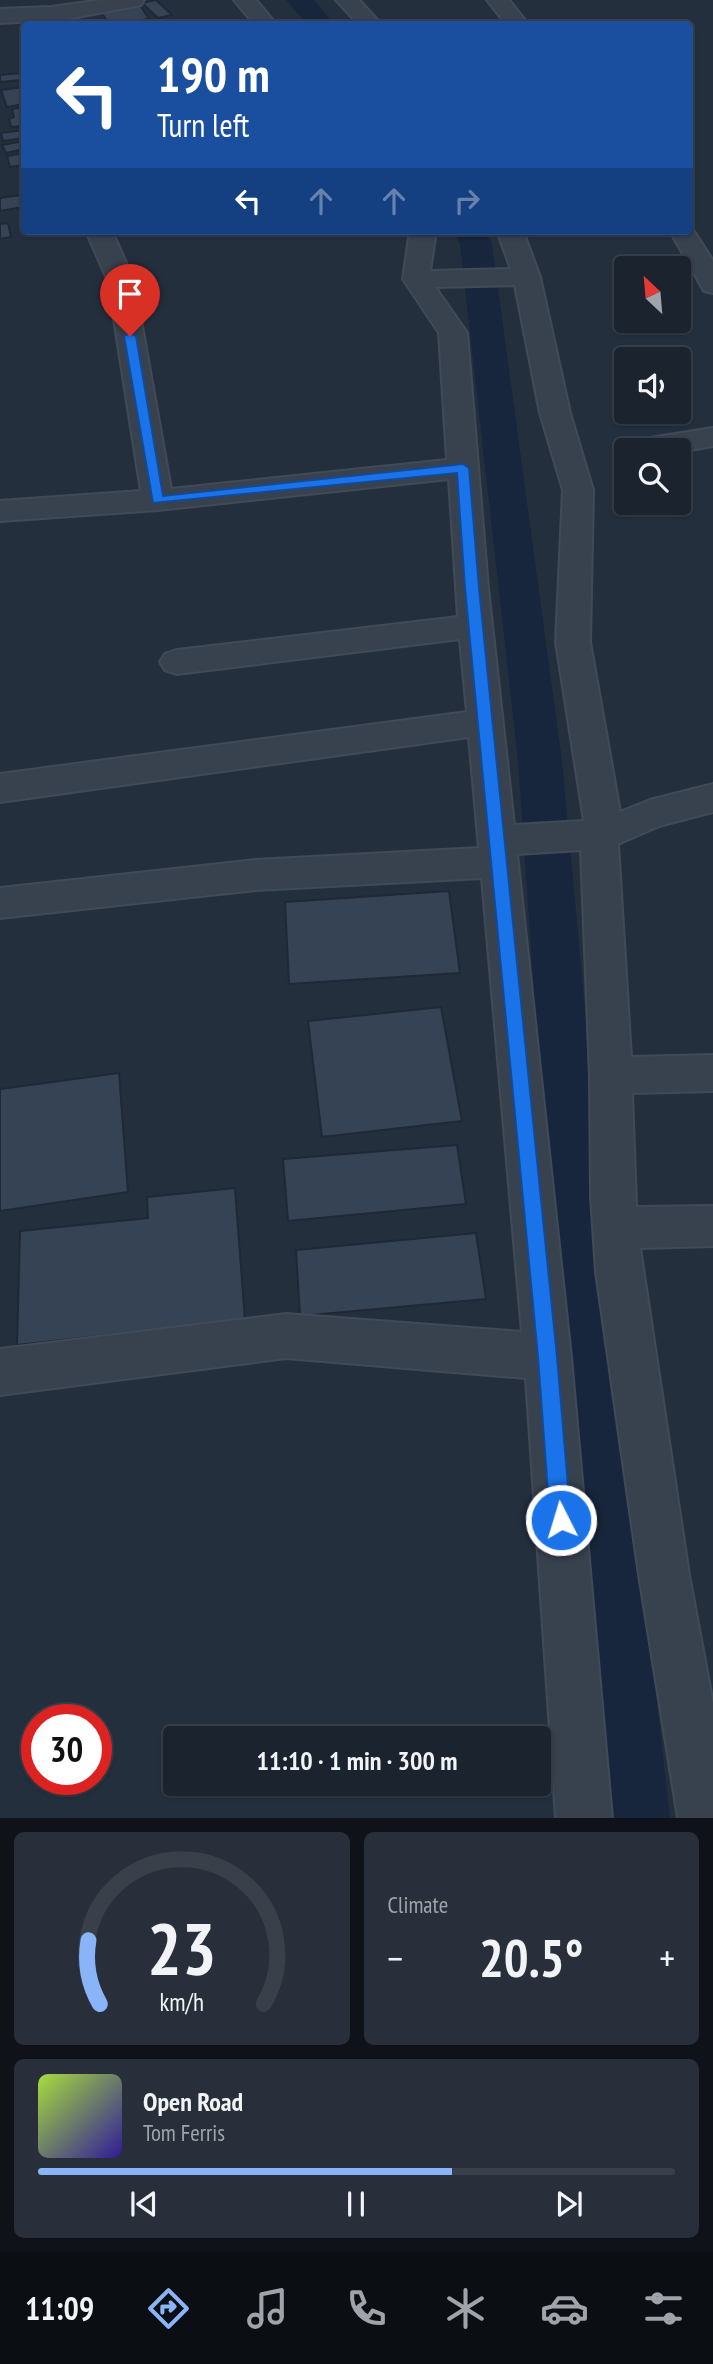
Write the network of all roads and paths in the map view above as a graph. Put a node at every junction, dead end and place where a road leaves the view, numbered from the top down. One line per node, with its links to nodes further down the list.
1 (134, 0): 6 (street)
2 (347, 0): 8 (street)
3 (498, 0): 9 (street)
4 (254, 1): 7 (street)
5 (0, 16): 6 (street)
6 (29, 21)
7 (264, 21)
8 (367, 21)
9 (515, 21)
10 (101, 235): 20 (street)
11 (423, 235): 15 (street)
12 (511, 235): 14 (street)
13 (684, 235): 16 (street)
14 (527, 277): 15 (street); 18 (street)
15 (427, 279): 19 (street)
16 (713, 285)
17 (713, 437): 18 (street)
18 (604, 454): 27 (street)
19 (463, 468): 20 (street); 22 (street)
20 (158, 500): 21 (street)
21 (0, 511)
22 (475, 626): 23 (street); 24 (street)
23 (177, 662)
24 (485, 722): 25 (street); 28 (street)
25 (0, 788)
26 (713, 798): 27 (street)
27 (591, 835): 28 (street); 31 (street)
28 (503, 847): 29 (street); 34 (street)
29 (0, 902)
30 (713, 1073): 31 (street)
31 (611, 1076): 33 (street)
32 (713, 1226): 33 (street)
33 (616, 1228): 37 (street)
34 (548, 1357): 35 (street); 36 (street)
35 (0, 1372)
36 (584, 1818)
37 (706, 1818)

